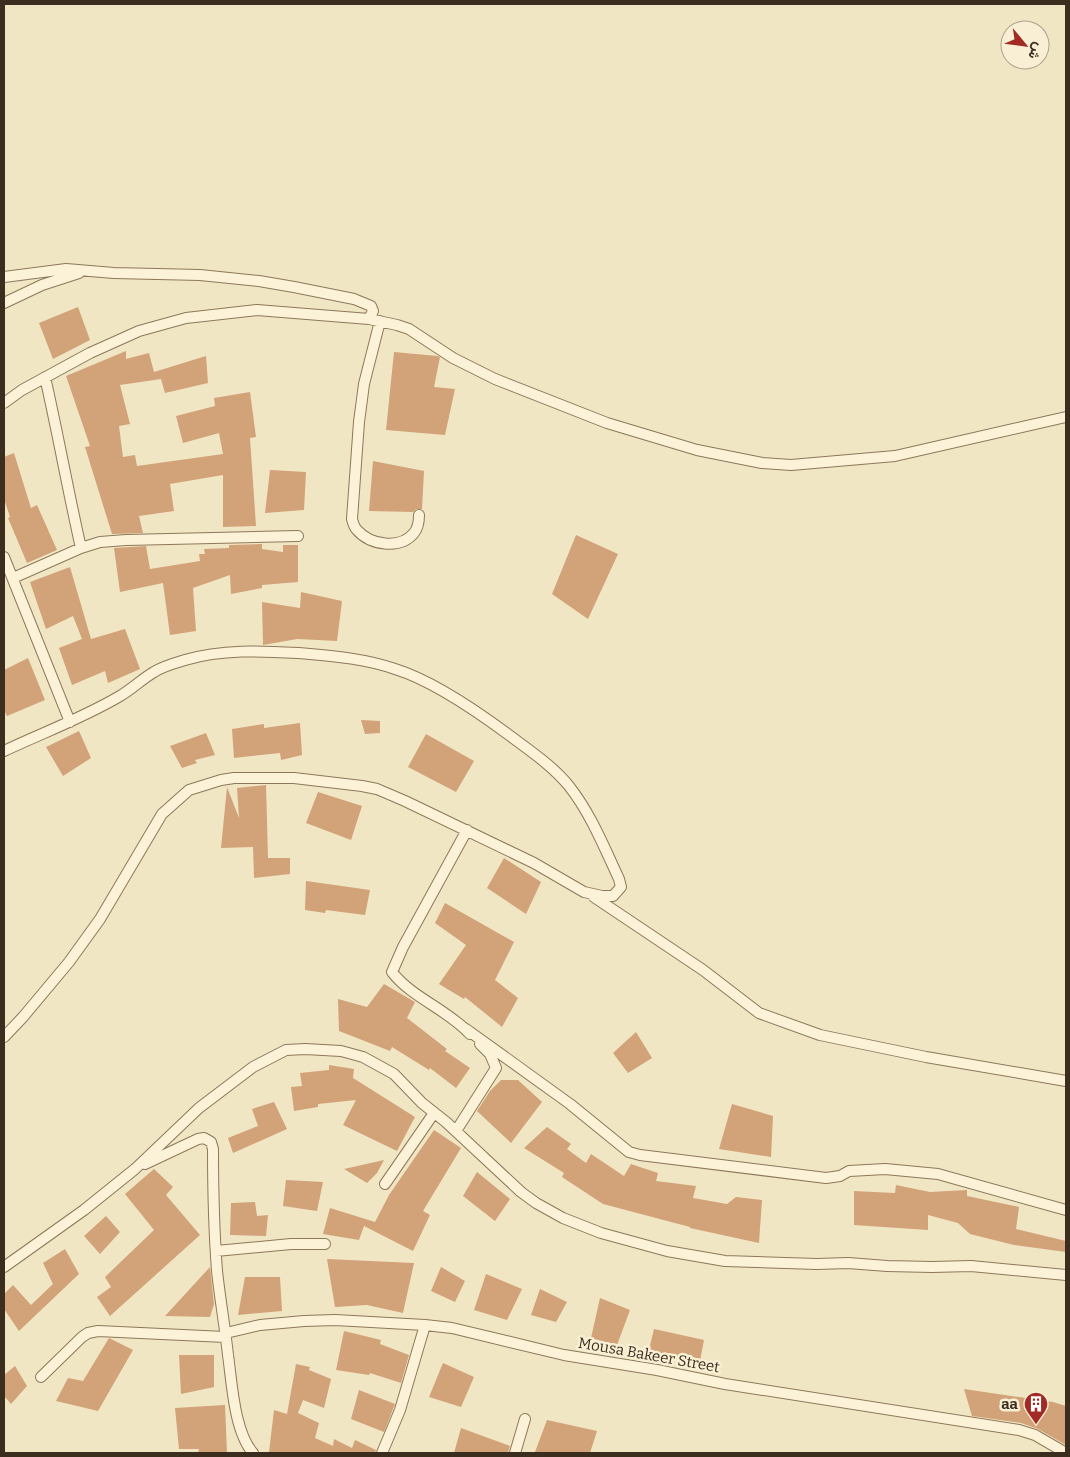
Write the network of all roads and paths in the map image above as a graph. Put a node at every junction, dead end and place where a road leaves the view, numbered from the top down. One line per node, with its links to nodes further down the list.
1 (88, 272): 2 (street); 3 (street); 4 (street)
2 (4, 277)
3 (4, 303)
4 (369, 319): 5 (street); 6 (street)
5 (380, 321): 8 (street); 9 (street)
6 (45, 377): 7 (street); 11 (street)
7 (4, 403)
8 (1066, 417)
9 (419, 515)
10 (298, 536): 11 (street)
11 (81, 548): 13 (street)
12 (4, 557): 13 (street)
13 (13, 578): 14 (street)
14 (70, 722): 15 (street); 17 (street)
15 (4, 751)
16 (467, 830): 17 (street); 18 (street); 19 (street)
17 (591, 895): 20 (street)
18 (466, 1029): 22 (street); 25 (street)
19 (4, 1038)
20 (1066, 1081)
21 (434, 1113): 22 (street); 23 (street); 24 (street)
22 (456, 1131): 29 (street)
23 (135, 1169): 27 (street); 28 (street)
24 (385, 1184)
25 (1066, 1210)
26 (325, 1244): 27 (street)
27 (216, 1251): 31 (street)
28 (4, 1267)
29 (1066, 1275)
30 (425, 1325): 31 (street, Mousa Bakeer Street); 35 (street); 37 (street, Mousa Bakeer Street)
31 (225, 1337): 32 (street); 34 (street)
32 (41, 1377)
33 (525, 1419): 36 (street)
34 (253, 1453)
35 (382, 1453)
36 (515, 1453)
37 (1066, 1453)

